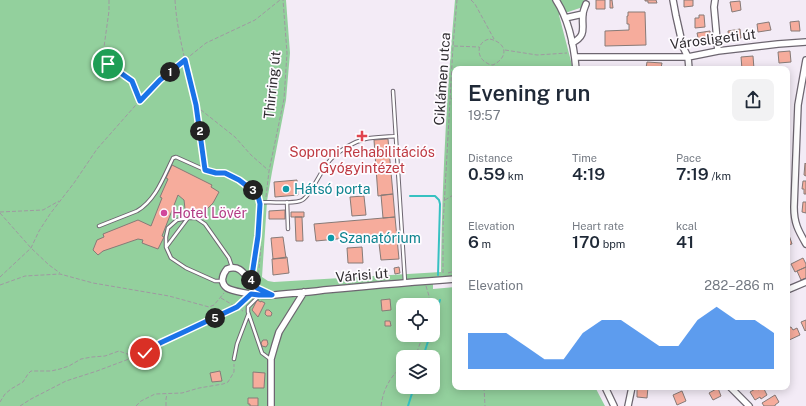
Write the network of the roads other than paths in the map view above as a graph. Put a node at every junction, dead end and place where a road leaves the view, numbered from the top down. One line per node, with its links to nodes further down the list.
1 (556, 0): 6 (street)
2 (673, 0): 11 (street)
3 (715, 0): 9 (street)
4 (586, 4): 5 (street)
5 (583, 14): 6 (street); 8 (street)
6 (565, 18): 8 (street)
7 (806, 42): 9 (street, Városligeti út)
8 (572, 43): 10 (street)
9 (718, 51): 11 (street, Városligeti út)
10 (575, 57): 11 (street, Városligeti út); 13 (street)
11 (688, 57): 14 (street)
12 (806, 60): 22 (street)
13 (576, 66)
14 (689, 66)
15 (393, 91): 16 (lane)
16 (396, 136): 18 (lane); 29 (lane)
17 (259, 202): 18 (lane); 20 (lane); 27 (lane)
18 (287, 202): 21 (lane)
19 (188, 218): 23 (lane); 23 (lane); 24 (lane)
20 (99, 226)
21 (288, 229)
22 (806, 244)
23 (166, 247): 26 (lane)
24 (232, 267): 26 (street); 27 (street)
25 (452, 279): 29 (street, Várisi út)
26 (222, 281): 32 (street, Várisi út)
27 (251, 282): 33 (street)
28 (806, 282): 30 (street)
29 (405, 283): 31 (street, Várisi út)
30 (790, 289)
31 (304, 292): 33 (street, Várisi út); 36 (street)
32 (259, 295): 33 (street, Várisi út); 34 (lane)
33 (272, 295)
34 (248, 314): 35 (lane); 36 (lane)
35 (234, 359)
36 (271, 359): 40 (street)
37 (606, 390): 41 (street)
38 (631, 390): 42 (street)
39 (733, 390): 43 (street)
40 (271, 406)
41 (614, 406)
42 (628, 406)
43 (749, 406)

